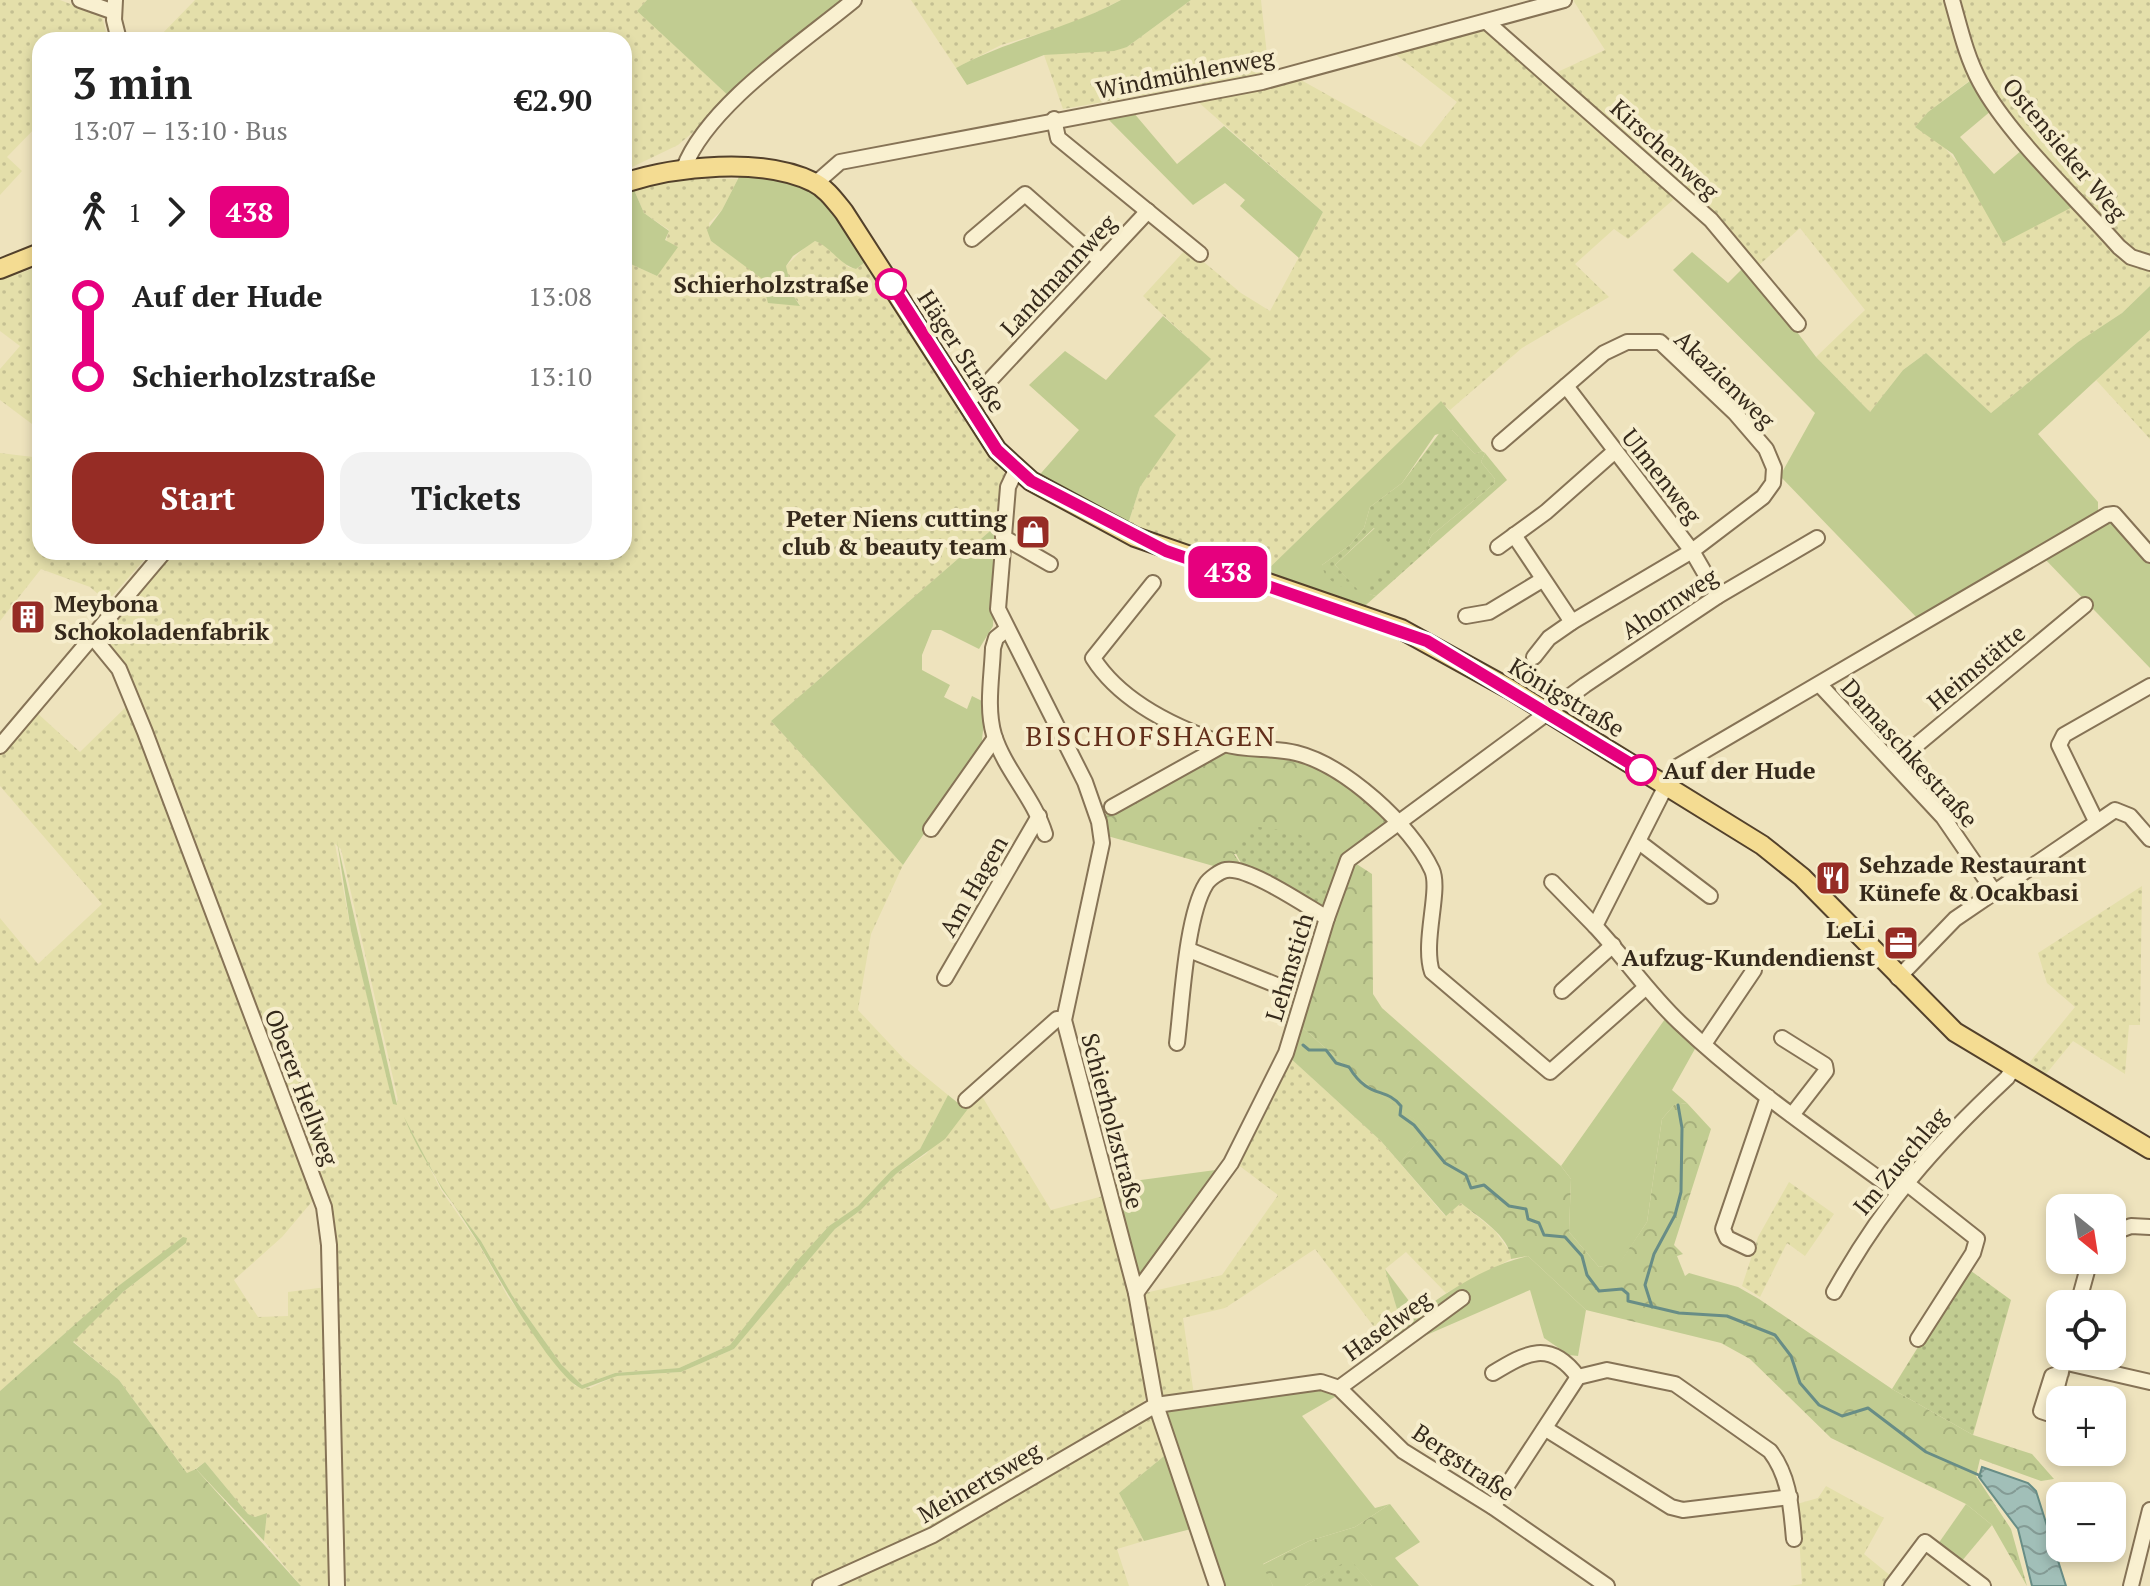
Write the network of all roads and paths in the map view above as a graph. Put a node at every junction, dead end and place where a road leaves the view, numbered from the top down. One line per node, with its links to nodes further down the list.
1 (80, 0): 5 (street)
2 (854, 0): 9 (street)
3 (1564, 0): 6 (street, Windmühlenweg)
4 (1952, 0): 17 (street, Ostensieker Weg)
5 (114, 6): 7 (street)
6 (1488, 23): 8 (street, Windmühlenweg); 19 (street, Kirschenweg)
7 (118, 32)
8 (1054, 119): 11 (street, Windmühlenweg); 12 (street, Landmannweg)
9 (684, 168): 10 (main road); 11 (main road)
10 (632, 181)
11 (816, 183): 21 (main road, Häger Straße)
12 (1148, 211): 14 (street, Landmannweg); 16 (street, Landmannweg)
13 (972, 239): 16 (street)
14 (1200, 254)
15 (32, 256): 18 (main road)
16 (1101, 261): 21 (street, Landmannweg)
17 (2150, 263)
18 (0, 269)
19 (1798, 324)
20 (1566, 386): 22 (street, Akazienweg); 23 (street, Ulmenweg); 29 (street, Akazienweg)
21 (966, 402): 24 (main road, Häger Straße)
22 (1500, 443)
23 (1615, 451): 25 (street); 29 (street, Ulmenweg)
24 (1016, 470): 26 (street, Schierholzstraße); 44 (main road, Königstraße)
25 (1514, 535): 28 (street); 33 (street)
26 (1003, 537): 32 (street); 39 (street, Schierholzstraße)
27 (1817, 538): 35 (street, Ahornweg)
28 (1498, 547)
29 (1692, 551): 35 (street, Ulmenweg); 38 (street)
30 (2150, 555): 42 (street)
31 (157, 560): 40 (street)
32 (1050, 564)
33 (1542, 580): 37 (street); 38 (street)
34 (1153, 583): 46 (street)
35 (1718, 596): 44 (street, Ahornweg)
36 (2085, 605): 48 (street, Heimstätte)
37 (1466, 616)
38 (1572, 622): 41 (street)
39 (1006, 630): 45 (street, Am Hagen); 71 (street, Schierholzstraße)
40 (92, 636): 47 (street); 99 (street, Oberer Hellweg)
41 (1534, 657)
42 (1820, 685): 48 (street, Damaschkestraße); 49 (street)
43 (2150, 686): 52 (street)
44 (1549, 713): 49 (main road, Königstraße); 53 (street, Lehmstich)
45 (995, 738): 51 (street, Am Hagen); 54 (street)
46 (1225, 744): 50 (street); 53 (street)
47 (0, 746)
48 (1895, 763): 59 (street, Damaschkestraße)
49 (1665, 785): 57 (street); 67 (main road, Königstraße)
50 (1112, 807)
51 (1039, 816): 55 (street, Am Hagen); 66 (street, Am Hagen)
52 (2096, 821): 56 (street); 59 (street)
53 (1401, 824): 61 (street, Lehmstich); 69 (street)
54 (931, 829)
55 (1045, 834)
56 (2150, 839)
57 (1639, 842): 60 (street); 62 (street)
58 (1552, 882): 62 (street)
59 (1993, 890): 67 (street)
60 (1710, 896)
61 (1327, 918): 64 (street); 85 (street, Lehmstich)
62 (1595, 926): 63 (street)
63 (1613, 945): 69 (street); 70 (street)
64 (1189, 950): 68 (street); 73 (street)
65 (1754, 970): 74 (street)
66 (945, 978)
67 (1898, 978): 75 (main road, Königstraße)
68 (1279, 986)
69 (1645, 988): 74 (street)
70 (1562, 991)
71 (1064, 1020): 77 (street); 85 (street, Schierholzstraße)
72 (1782, 1038): 78 (street)
73 (1177, 1043)
74 (1704, 1044): 76 (street)
75 (2014, 1067): 79 (main road, Königstraße); 80 (street, Im Zuschlag)
76 (1768, 1097): 78 (street); 83 (street)
77 (966, 1100)
78 (1792, 1115): 80 (street)
79 (2150, 1149)
80 (1901, 1187): 84 (street, Im Zuschlag); 87 (street)
81 (2150, 1227): 82 (street)
82 (2126, 1228)
83 (1748, 1248)
84 (1834, 1292)
85 (1136, 1293): 93 (street, Schierholzstraße)
86 (1462, 1298): 92 (street, Haselweg)
87 (1918, 1339)
88 (2092, 1370): 91 (street)
89 (1493, 1373): 90 (street)
90 (1578, 1377): 94 (street); 95 (street)
91 (2150, 1382)
92 (1339, 1388): 93 (street); 96 (street, Bergstraße)
93 (1156, 1405): 100 (street, Meinertsweg); 101 (street, Schierholzstraße)
94 (1546, 1429): 95 (street); 96 (street)
95 (1790, 1497): 98 (street)
96 (1493, 1507): 102 (street, Bergstraße)
97 (2150, 1510): 105 (street)
98 (1794, 1539)
99 (337, 1586)
100 (820, 1586)
101 (1217, 1586)
102 (1607, 1586)
103 (1892, 1586): 104 (street)
104 (1983, 1586)
105 (2131, 1586)

